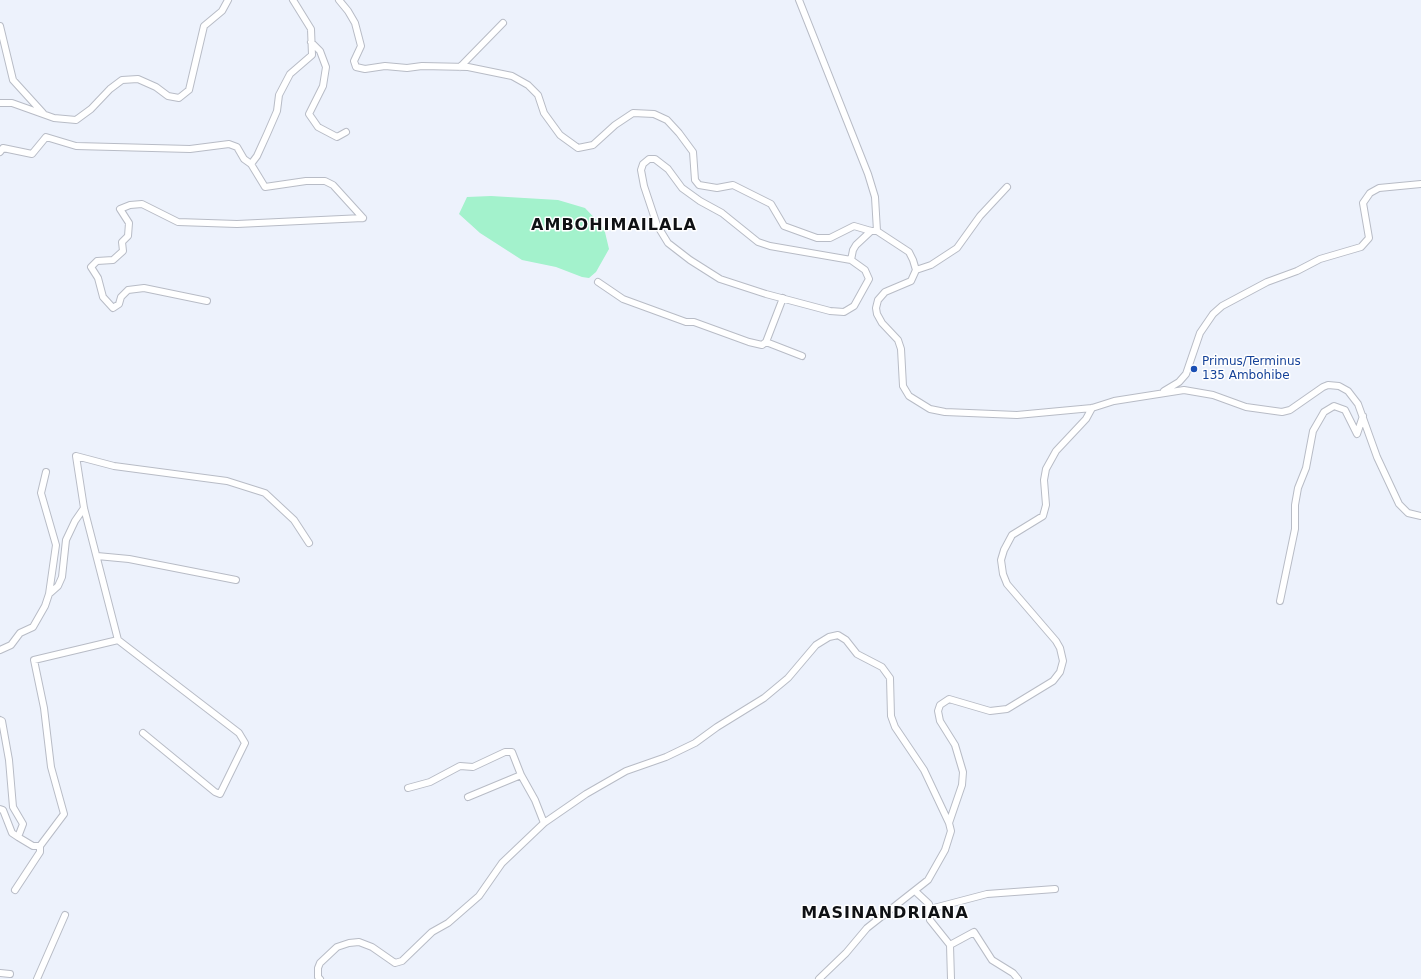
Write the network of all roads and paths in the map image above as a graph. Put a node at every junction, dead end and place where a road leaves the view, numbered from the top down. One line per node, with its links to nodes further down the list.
1 (228, 0): 10 (street)
2 (293, 0): 7 (street)
3 (339, 0): 8 (street)
4 (800, 1): 16 (street)
5 (503, 23): 8 (street)
6 (0, 26): 10 (street)
7 (311, 42): 11 (street); 13 (street)
8 (460, 67): 16 (street)
9 (0, 103): 10 (street)
10 (44, 114)
11 (346, 132)
12 (0, 152): 13 (street)
13 (251, 164): 21 (street)
14 (1421, 184): 24 (street)
15 (1006, 187): 18 (street)
16 (874, 231): 17 (street); 18 (street)
17 (852, 260): 20 (street); 20 (street)
18 (916, 270): 25 (street)
19 (598, 282): 22 (street)
20 (783, 298): 22 (street)
21 (207, 301)
22 (766, 342): 23 (street)
23 (802, 356)
24 (1161, 393): 25 (street); 26 (street)
25 (1092, 408): 44 (street)
26 (1364, 416): 29 (street); 34 (street)
27 (46, 472): 33 (street)
28 (84, 508): 30 (street); 31 (street); 33 (street)
29 (1421, 516)
30 (309, 543)
31 (97, 556): 32 (street); 35 (street)
32 (236, 580)
33 (49, 594): 36 (street)
34 (1280, 601)
35 (118, 640): 38 (street); 46 (street)
36 (0, 650)
37 (0, 720): 45 (street)
38 (143, 733)
39 (521, 775): 40 (street); 41 (street); 43 (street)
40 (408, 788)
41 (468, 797)
42 (0, 809): 45 (street)
43 (544, 823): 44 (street); 56 (street)
44 (949, 823): 49 (street)
45 (18, 837): 46 (street)
46 (40, 846): 48 (street)
47 (1055, 889): 50 (street)
48 (15, 890)
49 (915, 891): 50 (street); 57 (street)
50 (930, 909): 52 (street)
51 (65, 915): 55 (street)
52 (950, 945): 58 (street); 59 (street)
53 (0, 973): 54 (street)
54 (10, 974)
55 (37, 979)
56 (320, 979)
57 (819, 979)
58 (951, 979)
59 (1018, 979)

